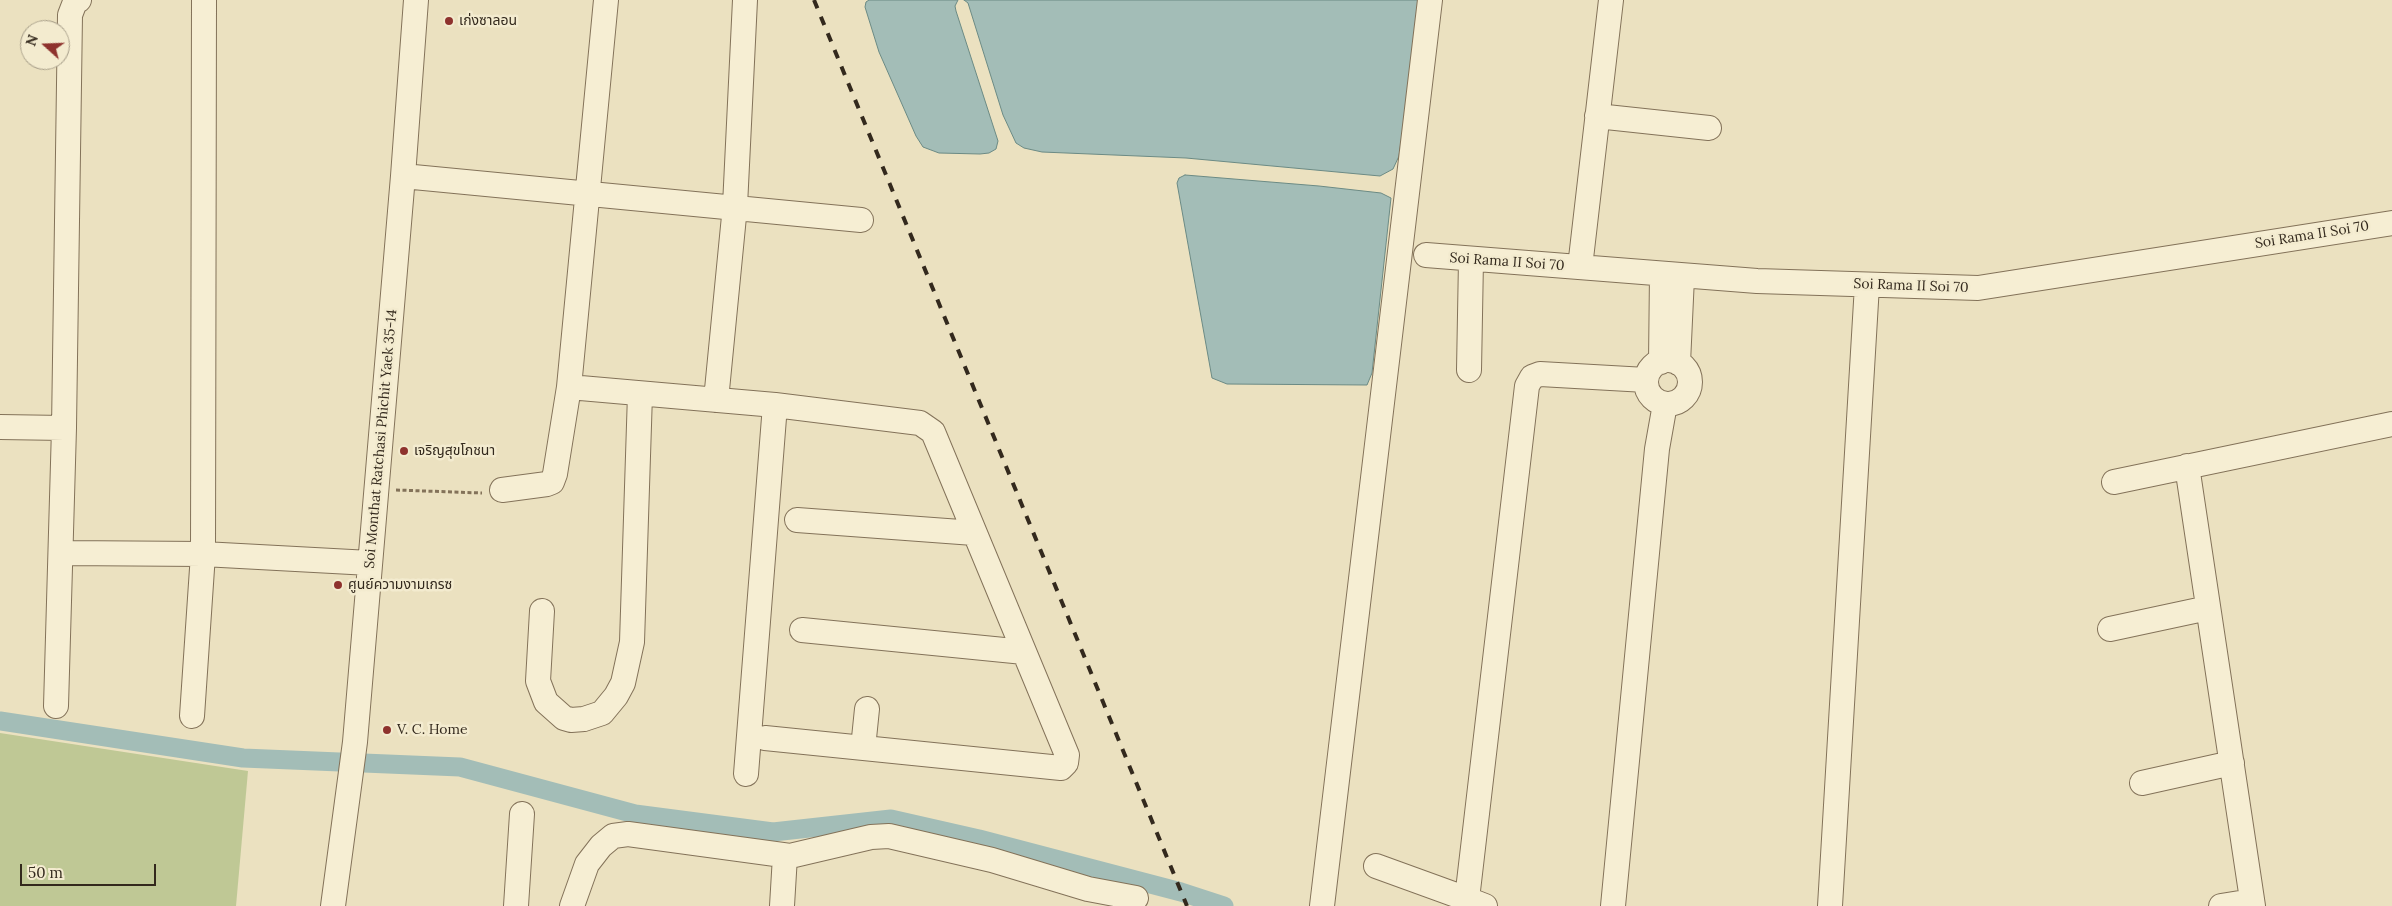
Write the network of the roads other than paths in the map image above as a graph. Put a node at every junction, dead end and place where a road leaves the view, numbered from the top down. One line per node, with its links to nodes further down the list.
1 (79, 0): 30 (street)
2 (204, 0): 37 (street)
3 (416, 0): 10 (street, Soi Monthat Ratchasi Phichit Yaek 35-14)
4 (606, 0): 11 (street)
5 (745, 0): 12 (street)
6 (1430, 0): 62 (street)
7 (1611, 0): 8 (street)
8 (1597, 116): 9 (street); 17 (street)
9 (1709, 128)
10 (403, 176): 11 (street); 38 (street, Soi Monthat Ratchasi Phichit Yaek 35-14)
11 (588, 193): 12 (street); 23 (street)
12 (735, 206): 13 (street); 25 (street)
13 (861, 220)
14 (2392, 223): 19 (street, Soi Rama II Soi 70)
15 (1426, 255): 16 (street, Soi Rama II Soi 70)
16 (1471, 260): 17 (street, Soi Rama II Soi 70); 21 (street)
17 (1580, 267): 18 (street, Soi Rama II Soi 70)
18 (1672, 275): 19 (street, Soi Rama II Soi 70); 20 (street)
19 (1867, 285): 64 (street)
20 (1670, 362): 22 (street); 26 (street)
21 (1469, 370)
22 (1646, 380): 26 (street); 56 (street)
23 (569, 387): 24 (street); 33 (street)
24 (640, 394): 25 (street); 40 (street)
25 (716, 400): 27 (street)
26 (1665, 404): 63 (street)
27 (775, 405): 35 (street); 50 (street)
28 (2392, 424): 31 (street)
29 (0, 427): 30 (street)
30 (64, 428): 36 (street)
31 (2187, 466): 32 (street); 39 (street)
32 (2114, 482)
33 (496, 492)
34 (797, 520): 35 (street)
35 (974, 533): 43 (street)
36 (62, 553): 37 (street); 44 (street)
37 (203, 554): 38 (street); 46 (street)
38 (370, 563): 58 (street, Soi Monthat Ratchasi Phichit Yaek 35-14)
39 (2208, 608): 41 (street); 49 (street)
40 (542, 611)
41 (2110, 629)
42 (802, 630): 43 (street)
43 (1024, 652): 48 (street)
44 (56, 706)
45 (868, 709): 48 (street)
46 (192, 716)
47 (765, 738): 48 (street)
48 (863, 748)
49 (2232, 763): 51 (street); 57 (street)
50 (746, 774)
51 (2142, 783)
52 (522, 814): 59 (street)
53 (785, 856): 55 (street); 60 (street); 61 (street)
54 (1376, 866): 56 (street)
55 (1136, 898)
56 (1476, 902)
57 (2252, 904): 65 (street)
58 (333, 906)
59 (516, 906)
60 (572, 906)
61 (782, 906)
62 (1322, 906)
63 (1613, 906)
64 (1830, 906)
65 (2221, 906)

